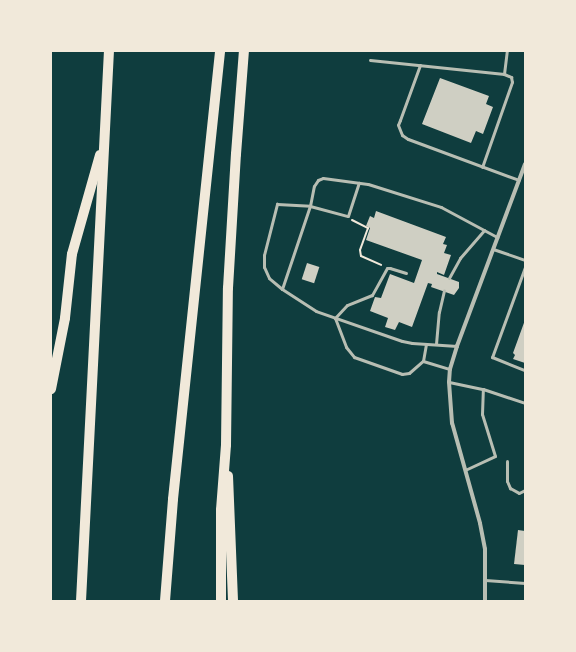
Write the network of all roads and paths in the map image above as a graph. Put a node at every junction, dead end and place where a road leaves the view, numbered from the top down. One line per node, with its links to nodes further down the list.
1 (109, 51): 8 (highway)
2 (220, 51): 43 (highway)
3 (244, 51): 36 (highway)
4 (507, 51): 7 (lane)
5 (370, 60): 6 (lane)
6 (420, 65): 7 (lane); 10 (lane)
7 (504, 74): 10 (lane)
8 (105, 136): 34 (highway); 42 (highway)
9 (525, 164): 11 (street)
10 (482, 166): 11 (lane)
11 (519, 180): 16 (street)
12 (359, 183): 13 (lane); 14 (lane); 15 (lane)
13 (310, 206): 14 (lane); 23 (lane); 23 (lane)
14 (348, 216): 20 (path)
15 (484, 230): 16 (lane); 22 (lane)
16 (497, 237): 17 (street)
17 (493, 248): 18 (lane); 28 (street)
18 (525, 260)
19 (525, 267): 31 (lane)
20 (386, 268): 21 (lane); 25 (lane)
21 (406, 273)
22 (449, 278)
23 (282, 289): 25 (lane)
24 (444, 291): 27 (lane)
25 (335, 318): 26 (lane); 29 (lane)
26 (426, 344): 27 (lane); 29 (lane)
27 (436, 344): 28 (lane)
28 (457, 346): 30 (street)
29 (423, 361): 30 (lane)
30 (450, 368): 32 (street)
31 (525, 370)
32 (449, 382): 33 (lane); 38 (street)
33 (483, 388): 35 (lane); 38 (lane)
34 (51, 389)
35 (525, 403)
36 (226, 444): 44 (highway); 45 (highway)
37 (507, 461): 39 (lane)
38 (465, 470): 40 (street)
39 (525, 490)
40 (485, 580): 41 (lane); 46 (street)
41 (525, 583)
42 (81, 601)
43 (165, 601)
44 (221, 601)
45 (233, 601)
46 (485, 601)

